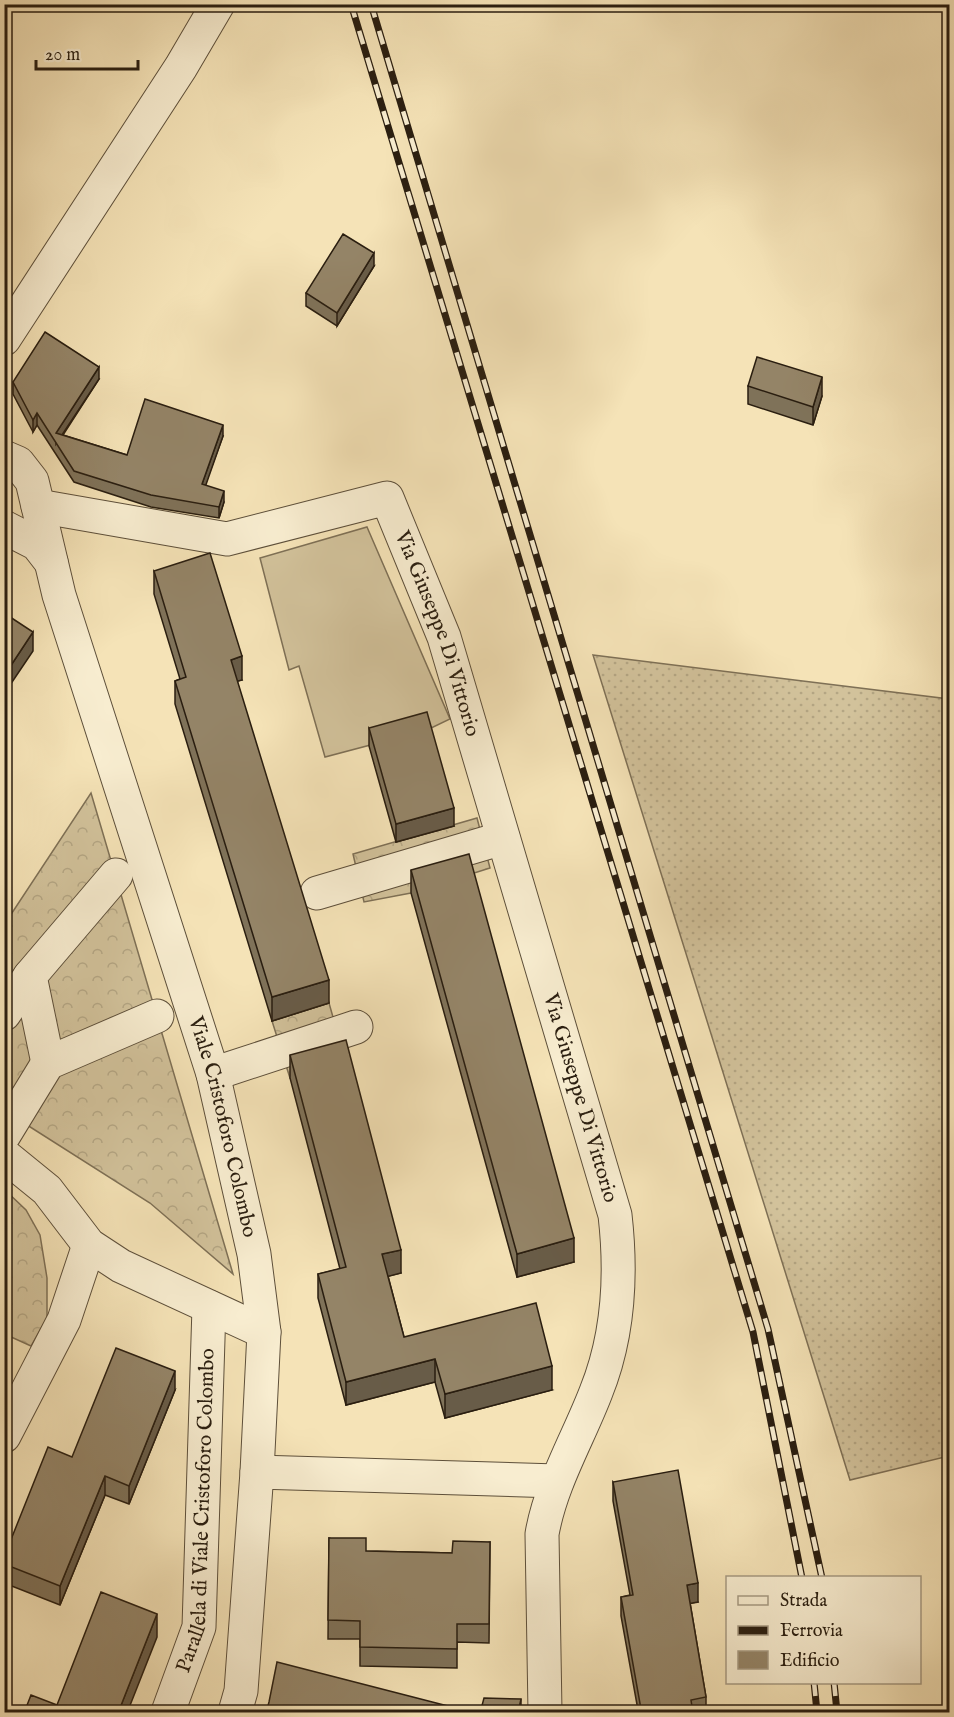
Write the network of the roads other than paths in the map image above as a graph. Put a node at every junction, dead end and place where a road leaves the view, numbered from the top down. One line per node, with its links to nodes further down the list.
1 (207, 13): 2 (street)
2 (4, 339)
3 (9, 454): 4 (street, Viale Cristoforo Colombo)
4 (38, 506): 6 (street, Viale Cristoforo Colombo); 7 (street, Via Giuseppe Di Vittorio)
5 (4, 527): 6 (street)
6 (51, 562): 15 (street, Viale Cristoforo Colombo)
7 (503, 838): 9 (street); 23 (street, Via Giuseppe Di Vittorio)
8 (116, 875): 10 (street)
9 (317, 893)
10 (30, 976): 11 (street); 14 (street)
11 (4, 1014)
12 (157, 1016): 14 (street)
13 (356, 1027): 15 (street)
14 (48, 1063): 16 (street)
15 (213, 1074): 20 (street, Viale Cristoforo Colombo)
16 (4, 1136)
17 (4, 1155): 18 (street)
18 (89, 1245): 19 (street); 21 (street)
19 (209, 1307): 20 (street); 24 (street, Parallela di Viale Cristoforo Colombo)
20 (264, 1332): 22 (street, Viale Cristoforo Colombo)
21 (4, 1436)
22 (257, 1472): 23 (street); 25 (street, Viale Cristoforo Colombo)
23 (557, 1481): 26 (street, Via Giuseppe Di Vittorio)
24 (168, 1713)
25 (235, 1713)
26 (545, 1713)

